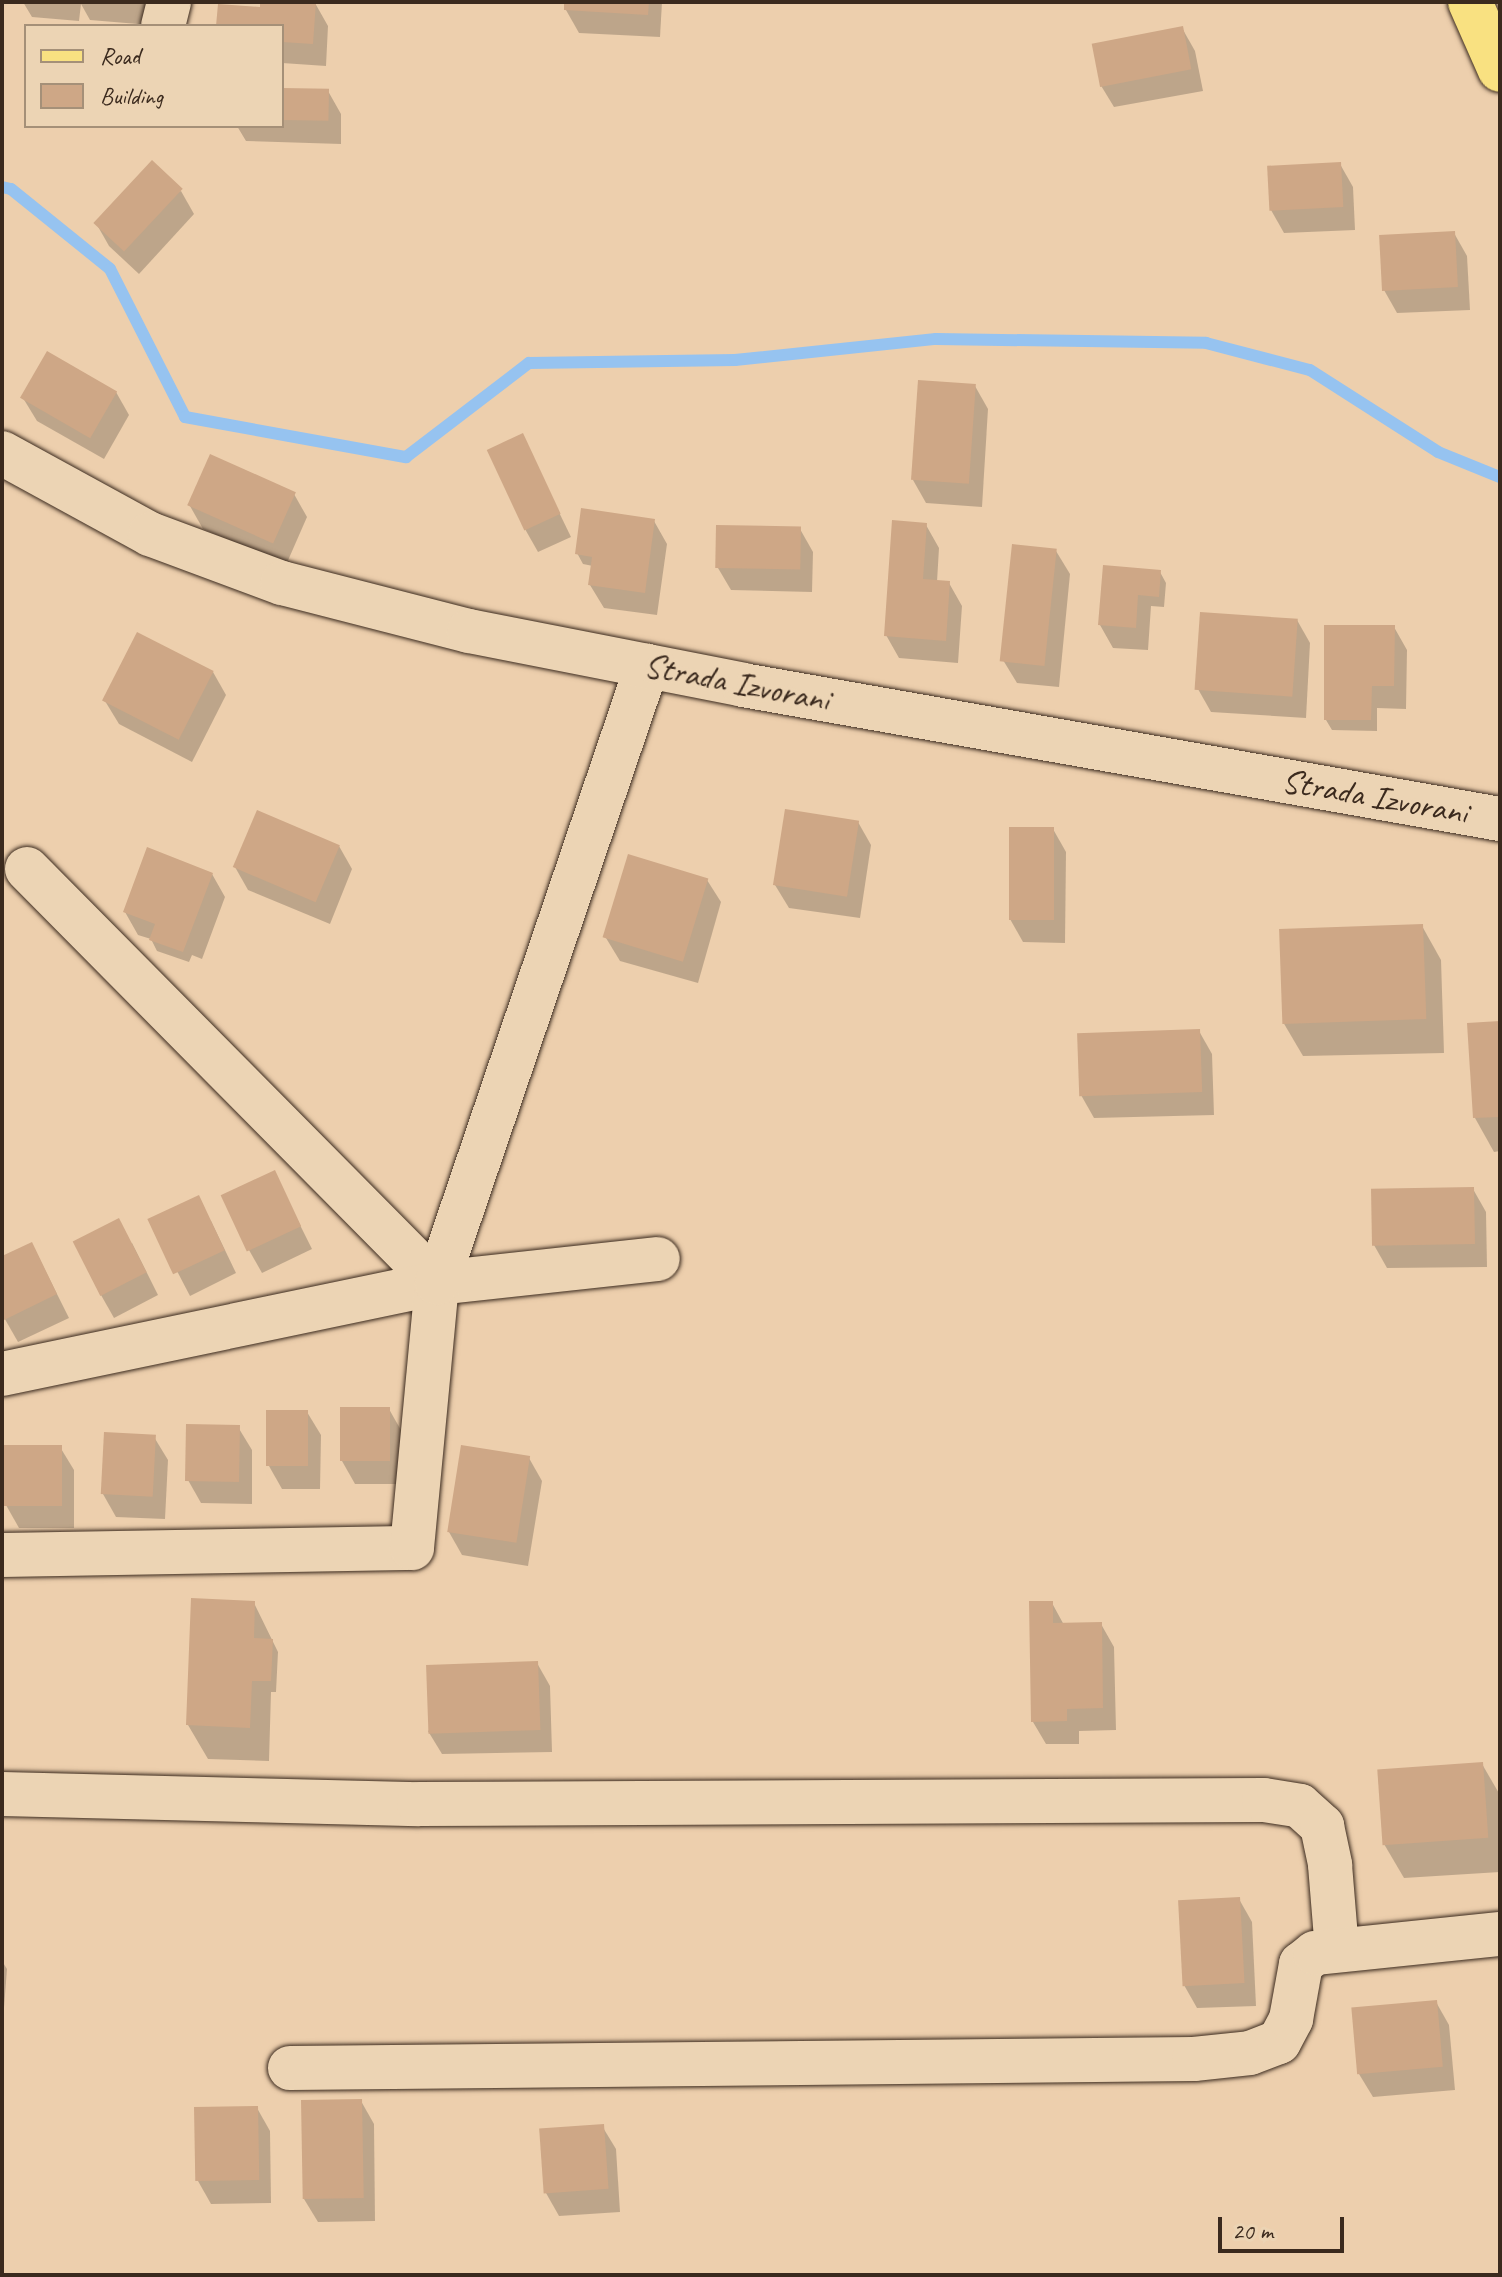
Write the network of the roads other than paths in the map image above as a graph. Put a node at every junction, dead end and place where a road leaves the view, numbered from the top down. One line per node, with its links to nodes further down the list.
1 (169, 2): 3 (street)
2 (1470, 2): 4 (main road)
3 (164, 24)
4 (1500, 70)
5 (2, 453): 6 (street, Strada Izvorani)
6 (647, 666): 7 (street, Strada Izvorani); 10 (street)
7 (1500, 819)
8 (27, 869): 10 (street)
9 (658, 1259): 10 (street)
10 (437, 1283): 11 (street); 12 (street)
11 (2, 1374)
12 (2, 1555)
13 (2, 1794): 15 (street)
14 (1500, 1934): 15 (street)
15 (1337, 1950): 16 (street)
16 (290, 2068)

